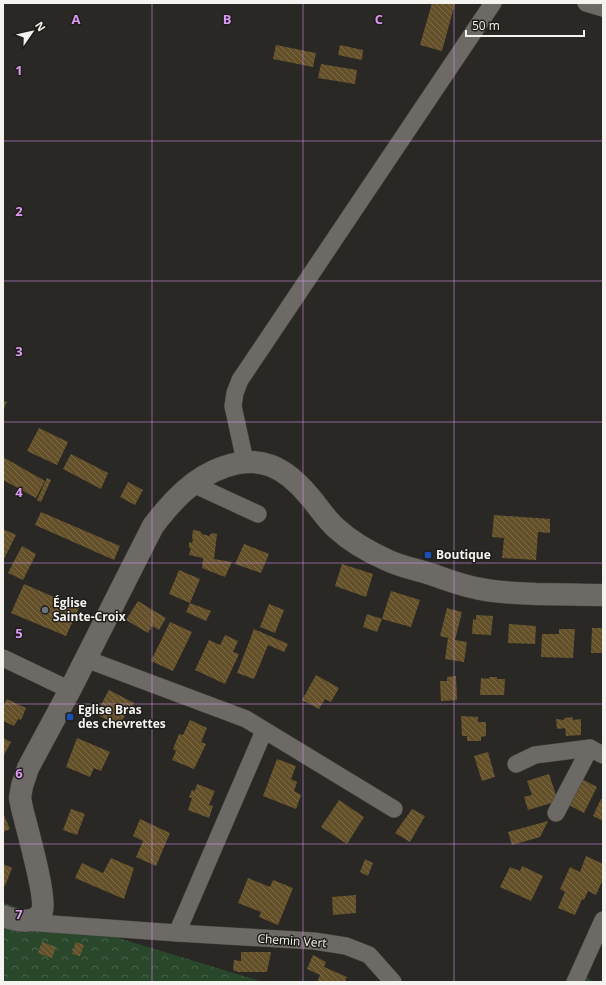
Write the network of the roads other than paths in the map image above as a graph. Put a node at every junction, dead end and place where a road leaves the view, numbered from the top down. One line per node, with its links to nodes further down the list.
1 (493, 3): 4 (street)
2 (586, 3): 3 (street)
3 (603, 8)
4 (246, 461): 5 (main road); 7 (main road)
5 (193, 484): 6 (street); 9 (main road)
6 (258, 514)
7 (603, 595)
8 (3, 658): 10 (street)
9 (86, 659): 10 (main road); 11 (street)
10 (70, 690): 16 (main road)
11 (264, 731): 14 (street); 18 (street)
12 (596, 751): 13 (street); 15 (street)
13 (516, 764)
14 (394, 809)
15 (556, 813)
16 (12, 918): 18 (street, Chemin Vert)
17 (603, 920): 20 (street)
18 (178, 934): 19 (street, Chemin Vert)
19 (392, 982)
20 (575, 982)

